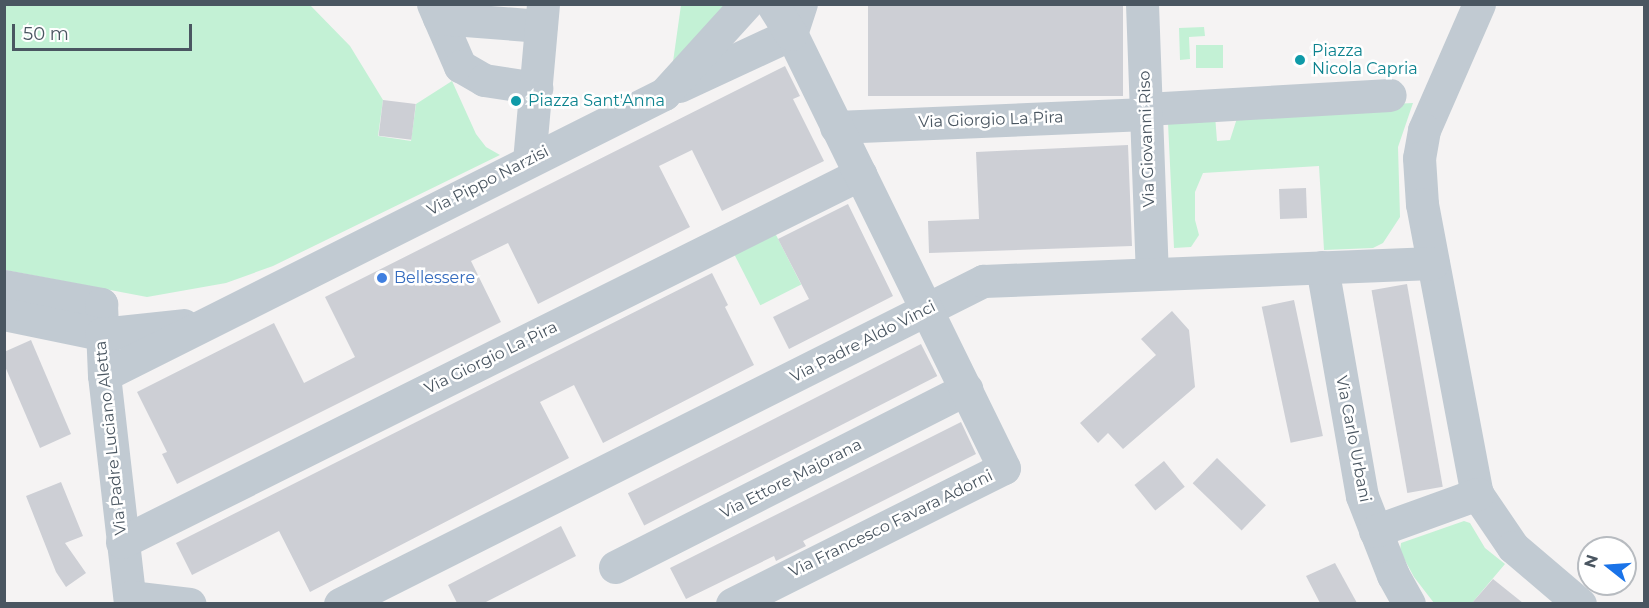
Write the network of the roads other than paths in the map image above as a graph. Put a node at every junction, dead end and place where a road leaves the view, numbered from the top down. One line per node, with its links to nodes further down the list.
1 (746, 4): 9 (street, Via Pippo Narzisi)
2 (772, 4): 7 (street, Via Francesco Favara Adorni)
3 (1142, 4): 11 (street, Via Giovanni Riso)
4 (1479, 4): 15 (street)
5 (436, 11): 6 (street); 8 (street)
6 (542, 15): 8 (street)
7 (796, 19): 9 (street); 12 (street, Via Francesco Favara Adorni)
8 (536, 88): 13 (street)
9 (664, 94): 13 (street, Via Pippo Narzisi)
10 (1390, 94): 11 (street, Via Giorgio La Pira)
11 (1146, 112): 12 (street, Via Giorgio La Pira); 17 (street, Via Giovanni Riso)
12 (837, 127): 14 (street, Via Francesco Favara Adorni)
13 (529, 161): 19 (street, Via Pippo Narzisi)
14 (860, 174): 20 (street, Via Francesco Favara Adorni); 28 (street, Via Giorgio La Pira)
15 (1433, 263): 16 (street, Via Padre Aldo Vinci); 26 (street)
16 (1322, 267): 17 (street, Via Padre Aldo Vinci); 27 (street, Via Carlo Urbani)
17 (1152, 274): 20 (street, Via Padre Aldo Vinci)
18 (4, 286): 22 (street)
19 (263, 294): 22 (street); 23 (street, Via Pippo Narzisi)
20 (927, 310): 25 (street, Via Francesco Favara Adorni); 32 (street, Via Padre Aldo Vinci)
21 (4, 314): 22 (street, Via Padre Luciano Aletta)
22 (101, 319): 23 (street); 24 (street, Via Padre Luciano Aletta)
23 (204, 323): 24 (street, Via Pippo Narzisi)
24 (104, 375): 28 (street, Via Padre Luciano Aletta)
25 (966, 390): 29 (street, Via Ettore Majorana); 33 (street, Via Francesco Favara Adorni)
26 (1477, 494): 27 (street); 35 (street)
27 (1375, 531): 34 (street, Via Carlo Urbani)
28 (122, 542): 30 (street, Via Padre Luciano Aletta)
29 (615, 567)
30 (130, 600): 31 (street)
31 (190, 603)
32 (340, 603)
33 (732, 603)
34 (1409, 603)
35 (1580, 603)

